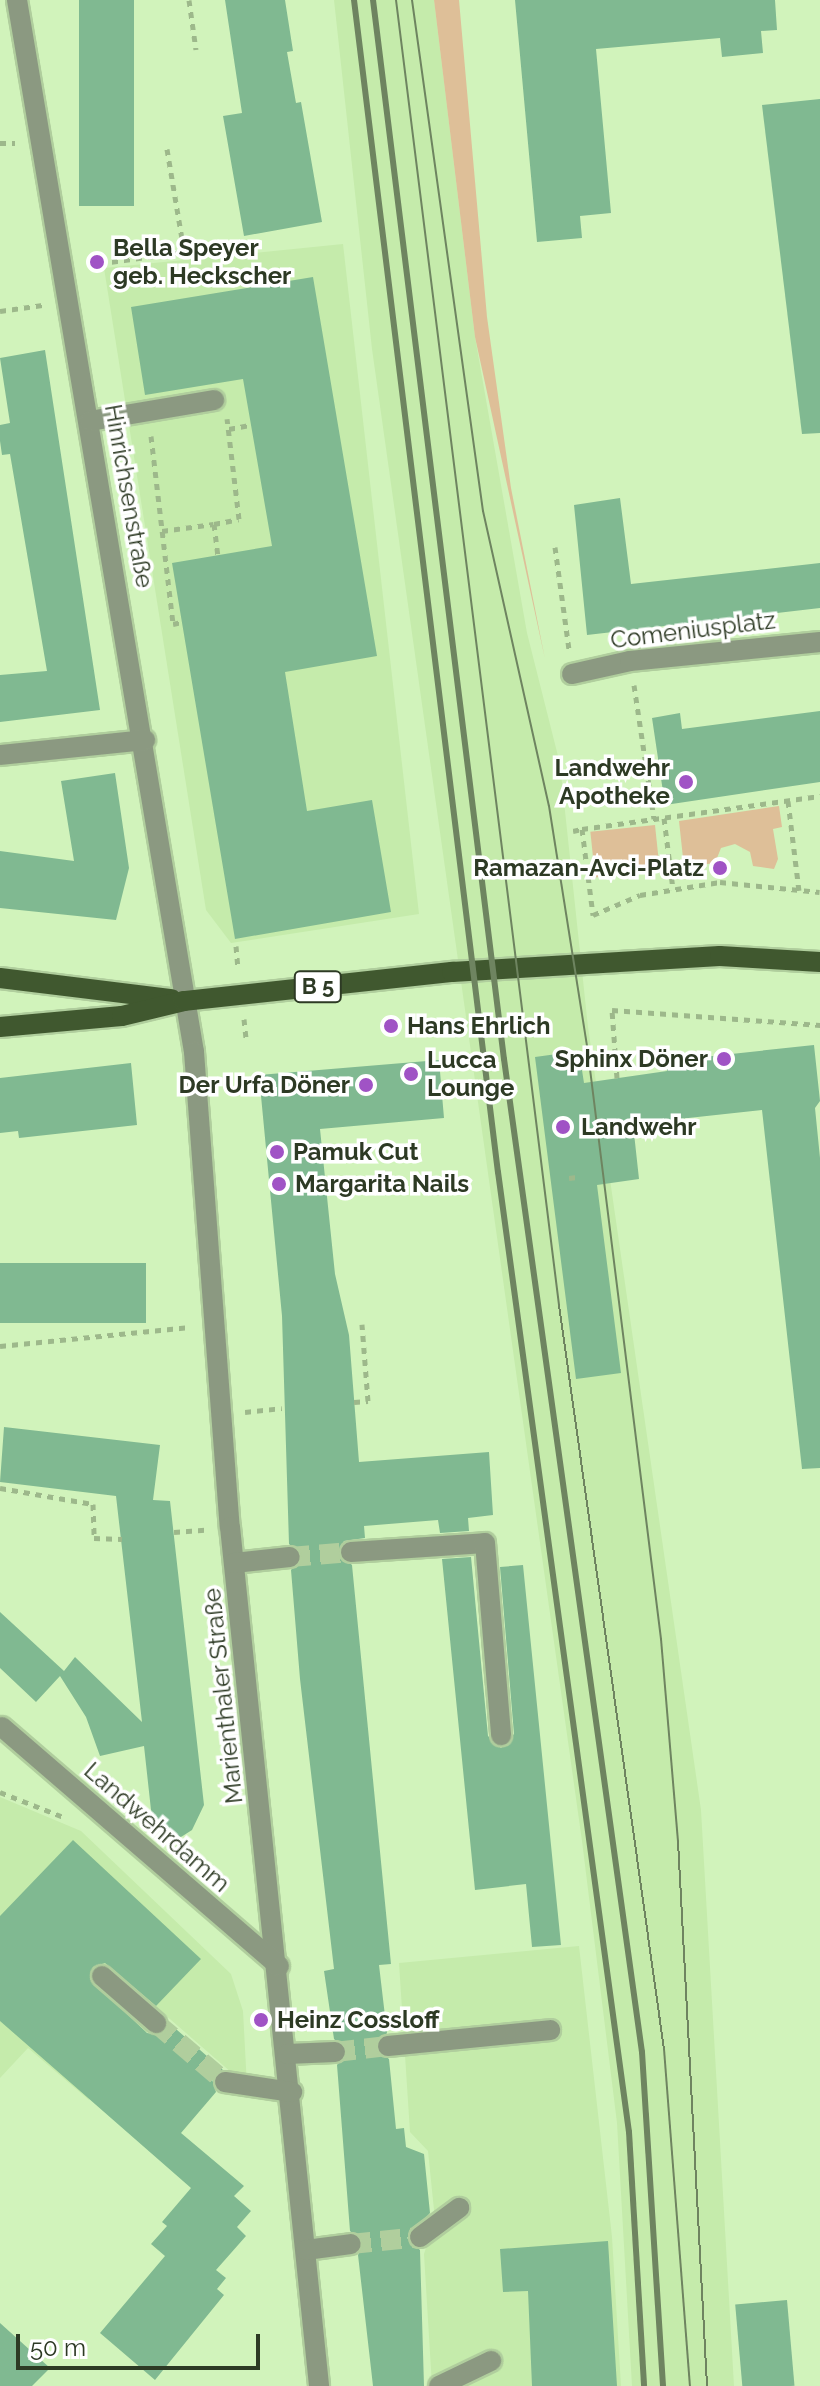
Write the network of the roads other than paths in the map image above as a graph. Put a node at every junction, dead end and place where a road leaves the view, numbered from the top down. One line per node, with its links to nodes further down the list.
1 (17, 0): 3 (street, Hinrichsenstraße)
2 (214, 400): 3 (street)
3 (90, 421): 6 (street, Hinrichsenstraße)
4 (820, 642): 5 (street, Comeniusplatz)
5 (572, 674)
6 (145, 740): 7 (street); 10 (street, Hinrichsenstraße)
7 (0, 755)
8 (820, 962): 10 (main road, B 5)
9 (0, 978): 10 (main road, B 5)
10 (184, 1001): 11 (main road, B 5); 14 (street, Marienthaler Straße)
11 (0, 1027)
12 (351, 1552): 16 (street)
13 (290, 1557): 14 (street)
14 (234, 1563): 17 (street, Marienthaler Straße)
15 (2, 1727): 17 (street, Landwehrdamm)
16 (501, 1735)
17 (279, 1966): 23 (street, Marienthaler Straße)
18 (102, 1976): 19 (street)
19 (156, 2023)
20 (550, 2030): 21 (street)
21 (388, 2046)
22 (335, 2052): 23 (street)
23 (287, 2054): 25 (street, Marienthaler Straße)
24 (225, 2082): 25 (street)
25 (292, 2092): 29 (street, Marienthaler Straße)
26 (459, 2208): 27 (street)
27 (420, 2237)
28 (351, 2244): 29 (street)
29 (306, 2250): 31 (street, Marienthaler Straße)
30 (491, 2361): 32 (street)
31 (319, 2386)
32 (439, 2386)

